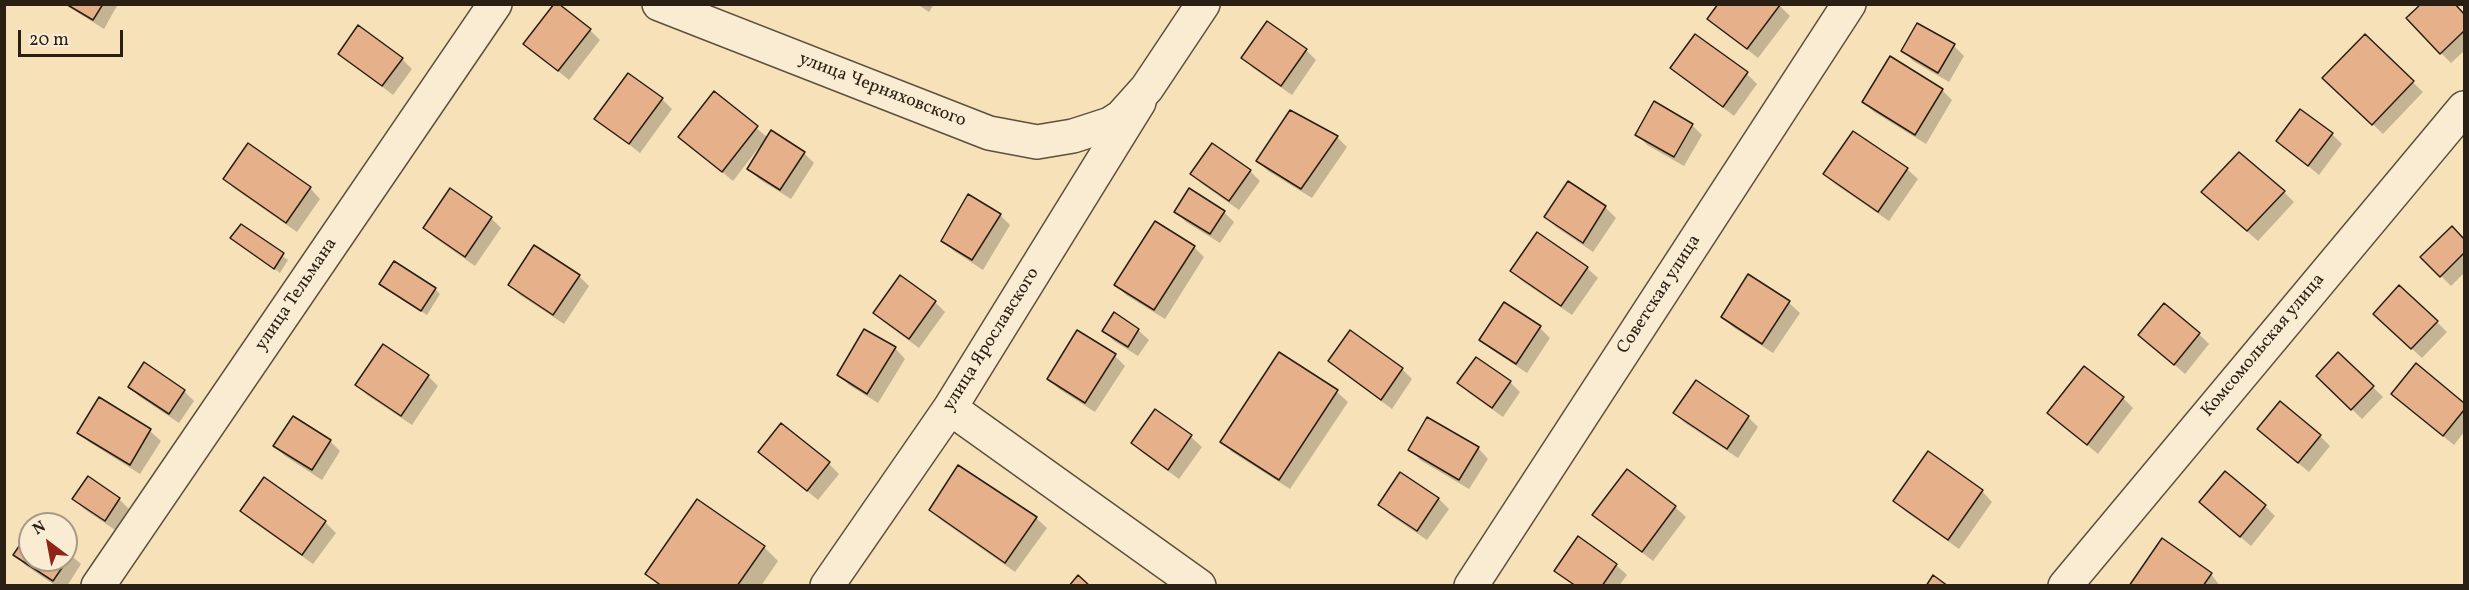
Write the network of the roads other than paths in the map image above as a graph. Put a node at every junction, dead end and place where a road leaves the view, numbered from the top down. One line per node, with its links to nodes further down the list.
1 (495, 4): 9 (street, улица Тельмана)
2 (659, 4): 7 (street, улица Черняховского)
3 (1203, 4): 5 (street, улица Ярославского)
4 (1849, 4): 12 (street, Советская улица)
5 (1148, 88): 7 (street, улица Ярославского); 8 (street, улица Ярославского)
6 (2464, 108): 13 (street, Комсомольская улица)
7 (1110, 124)
8 (950, 408): 10 (street, улица Ярославского); 11 (street)
9 (98, 585)
10 (827, 585)
11 (1199, 585)
12 (1471, 585)
13 (2065, 585)

